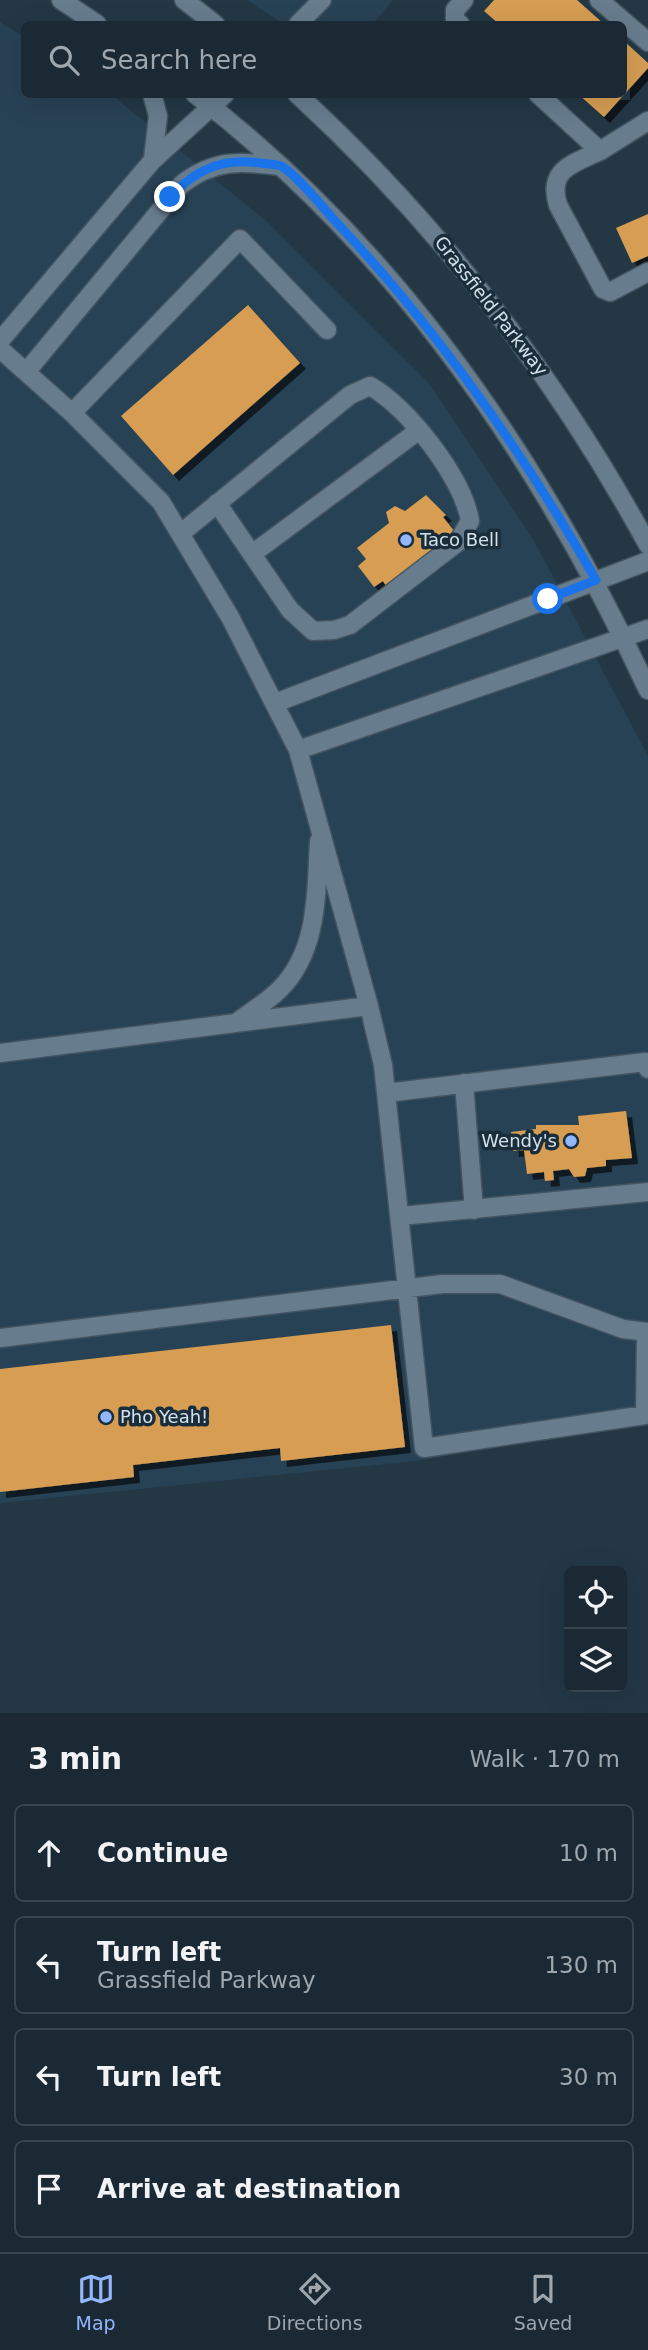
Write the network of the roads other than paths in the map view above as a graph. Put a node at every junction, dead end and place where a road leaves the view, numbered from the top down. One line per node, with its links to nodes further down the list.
1 (59, 0): 6 (street); 7 (street)
2 (184, 0): 8 (street)
3 (322, 0): 9 (street)
4 (464, 0): 10 (street)
5 (599, 0): 11 (street)
6 (80, 21)
7 (92, 21)
8 (211, 21)
9 (301, 21)
10 (456, 21)
11 (624, 21)
12 (627, 24): 13 (street)
13 (648, 42)
14 (153, 98): 22 (street)
15 (200, 98): 19 (street)
16 (221, 98): 19 (street)
17 (301, 98): 33 (street, Grassfield Parkway)
18 (542, 98): 21 (street)
19 (211, 107): 22 (street); 23 (street)
20 (648, 121): 21 (street)
21 (600, 150): 24 (street)
22 (153, 160): 26 (street)
23 (280, 166): 28 (street); 36 (street)
24 (648, 272)
25 (327, 330): 29 (street)
26 (0, 341)
27 (0, 349): 28 (street)
28 (27, 371): 29 (street)
29 (72, 413): 32 (street)
30 (418, 431): 31 (street); 34 (street); 34 (street)
31 (217, 503): 32 (street); 34 (street)
32 (180, 534): 40 (street)
33 (648, 545)
34 (252, 554)
35 (648, 561): 36 (street)
36 (596, 580): 38 (street); 40 (street)
37 (648, 629): 38 (street)
38 (624, 638): 39 (street); 41 (street)
39 (648, 690)
40 (275, 704): 41 (street)
41 (298, 750): 42 (street)
42 (320, 826): 43 (street); 44 (street)
43 (369, 1006): 44 (street); 48 (street)
44 (236, 1023): 45 (street)
45 (0, 1053)
46 (648, 1069): 47 (street)
47 (464, 1083): 48 (street); 50 (street)
48 (386, 1093): 51 (street)
49 (648, 1192): 50 (street)
50 (474, 1210): 51 (street)
51 (401, 1216): 52 (street)
52 (408, 1288): 53 (street); 54 (street); 55 (street)
53 (647, 1332): 55 (street)
54 (0, 1338)
55 (647, 1421)

